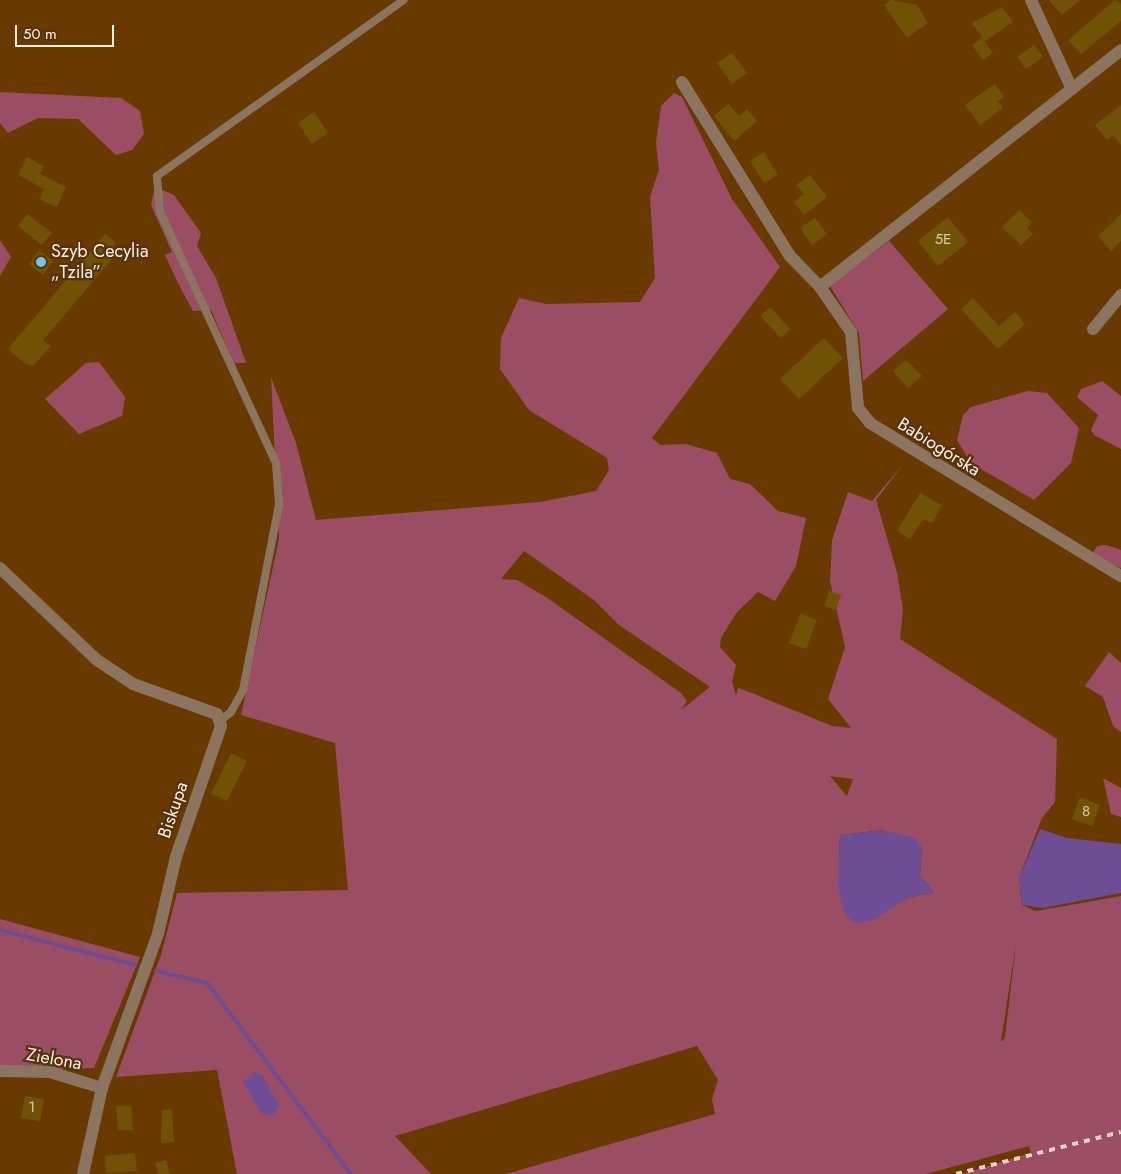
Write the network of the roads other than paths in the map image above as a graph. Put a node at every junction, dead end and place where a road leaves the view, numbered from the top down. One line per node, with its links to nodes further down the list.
1 (404, 0): 11 (lane)
2 (1031, 0): 5 (street)
3 (1121, 50): 5 (street)
4 (682, 82): 6 (street, Babiogórska)
5 (1072, 89): 6 (street)
6 (820, 287): 10 (street, Babiogórska)
7 (1121, 296): 8 (street)
8 (1093, 329)
9 (0, 568): 11 (street)
10 (1121, 576)
11 (220, 721): 13 (street, Biskupa)
12 (0, 1071): 13 (street, Zielona)
13 (102, 1088): 14 (street, Biskupa)
14 (83, 1174)

